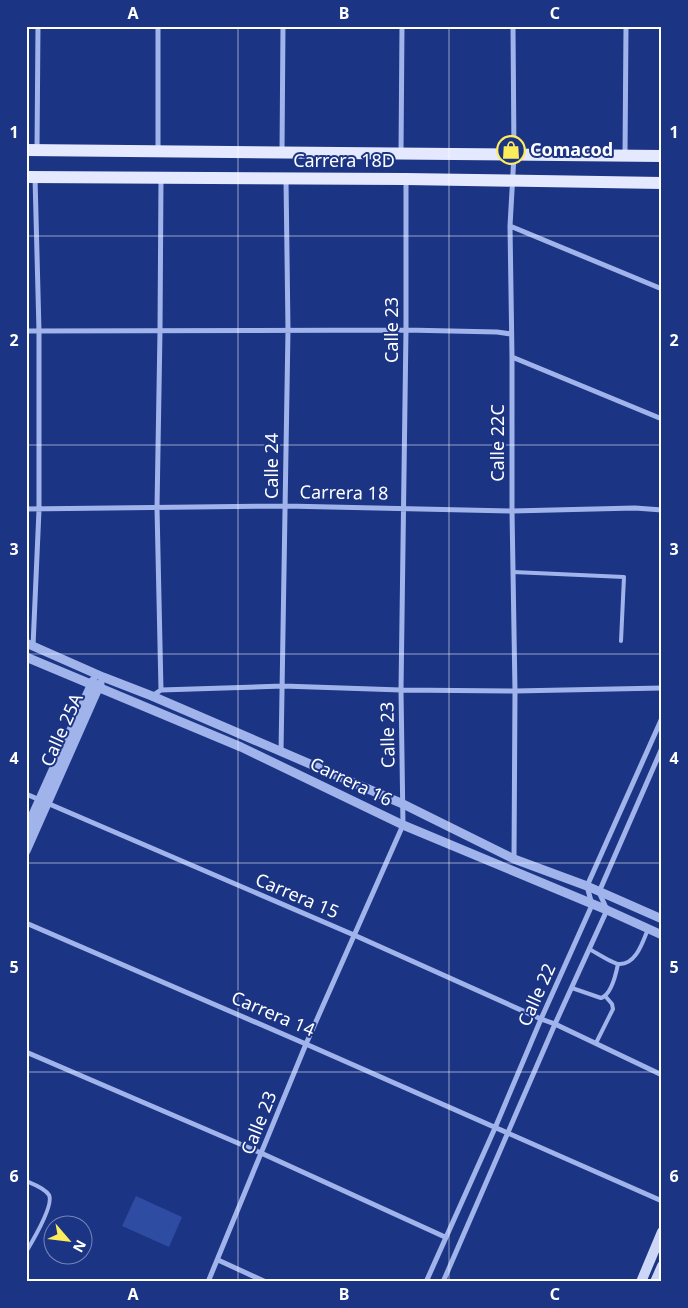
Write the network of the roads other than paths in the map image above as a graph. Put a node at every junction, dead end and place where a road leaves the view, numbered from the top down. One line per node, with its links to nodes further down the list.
1 (38, 26): 7 (street)
2 (158, 26): 8 (street)
3 (283, 26): 9 (street)
4 (402, 26): 10 (street)
5 (513, 26): 11 (street, Calle 22C)
6 (626, 26): 12 (street)
7 (32, 150): 8 (main road, Carrera 18D)
8 (158, 151): 9 (main road, Carrera 18D)
9 (282, 153): 10 (main road, Carrera 18D)
10 (401, 154): 11 (main road, Carrera 18D)
11 (514, 155): 12 (main road, Carrera 18D); 18 (street, Calle 22C)
12 (625, 156): 13 (main road, Carrera 18D)
13 (662, 156)
14 (31, 177): 15 (main road, Carrera 18D); 25 (street)
15 (161, 177): 16 (main road, Carrera 18D); 26 (street)
16 (286, 179): 17 (main road, Carrera 18D); 22 (street, Calle 24)
17 (406, 179): 18 (main road, Carrera 18D); 23 (street, Calle 23)
18 (512, 181): 19 (main road, Carrera 18D); 20 (street, Calle 22C)
19 (662, 183)
20 (510, 226): 21 (street); 27 (street, Calle 22C)
21 (662, 289)
22 (288, 330): 23 (street); 26 (street); 30 (street, Calle 24)
23 (406, 330): 27 (street); 32 (street, Calle 23)
24 (26, 331): 25 (street)
25 (39, 331): 26 (street); 34 (street)
26 (160, 331): 31 (street)
27 (512, 334): 28 (street, Calle 22C)
28 (512, 357): 29 (street); 36 (street, Calle 22C)
29 (662, 418)
30 (286, 506): 31 (street, Carrera 18); 32 (street, Carrera 18); 42 (street, Calle 24)
31 (157, 508): 34 (street, Carrera 18); 45 (street)
32 (403, 508): 36 (street, Carrera 18); 46 (street, Calle 23)
33 (26, 509): 34 (street, Carrera 18)
34 (39, 510): 39 (street)
35 (662, 510): 36 (street, Carrera 18)
36 (512, 511): 37 (street, Calle 22C)
37 (513, 572): 38 (lane); 47 (street, Calle 22C)
38 (621, 642)
39 (30, 644): 41 (street, Carrera 16)
40 (26, 657): 43 (street, Carrera 16)
41 (100, 675): 43 (street, Calle 25A); 48 (street, Carrera 16)
42 (283, 686): 45 (street); 46 (street); 51 (street, Calle 24)
43 (95, 687): 53 (street, Calle 25A); 55 (street, Carrera 16)
44 (662, 688): 47 (street)
45 (161, 690): 48 (street)
46 (401, 690): 47 (street); 54 (street, Calle 23)
47 (515, 691): 58 (street, Calle 22C)
48 (152, 696): 51 (street, Carrera 16)
49 (662, 718): 59 (street)
50 (662, 748): 60 (street)
51 (281, 752): 54 (street, Carrera 16)
52 (26, 794): 53 (street, Carrera 15)
53 (44, 802): 56 (street, Calle 25A); 57 (street, Calle 25A); 66 (street, Carrera 15)
54 (403, 804): 55 (street, Calle 23); 58 (street, Carrera 16)
55 (403, 825): 61 (street, Carrera 16); 66 (street, Calle 23)
56 (26, 830)
57 (26, 851)
58 (514, 860): 59 (street, Carrera 16)
59 (587, 886): 60 (street, Carrera 16); 61 (street)
60 (598, 892): 62 (street); 63 (street, Carrera 16)
61 (592, 904): 62 (street, Carrera 16); 72 (street, Calle 22)
62 (607, 910): 65 (street, Carrera 16); 68 (street, Calle 22)
63 (662, 919)
64 (26, 923): 75 (street, Carrera 14)
65 (648, 929): 67 (street, Carrera 16); 69 (lane)
66 (354, 935): 72 (street, Carrera 15); 75 (street, Calle 23)
67 (662, 935)
68 (589, 949): 69 (lane); 70 (street, Calle 22)
69 (618, 964): 71 (lane)
70 (572, 988): 71 (lane); 73 (street, Calle 22)
71 (606, 996): 74 (lane)
72 (541, 1019): 73 (street, Carrera 15); 78 (street, Calle 22)
73 (555, 1024): 74 (street, Carrera 15); 79 (street, Calle 22)
74 (596, 1043): 77 (street, Carrera 15)
75 (306, 1044): 78 (street, Carrera 14); 80 (street, Calle 23)
76 (26, 1052): 80 (street)
77 (662, 1075)
78 (495, 1128): 79 (street, Carrera 14); 84 (street, Calle 22)
79 (508, 1133): 82 (street, Carrera 14); 91 (street, Calle 22)
80 (261, 1153): 84 (street); 86 (street, Calle 23)
81 (26, 1181): 85 (lane)
82 (662, 1201)
83 (662, 1232): 92 (main road)
84 (445, 1237): 90 (street, Calle 22)
85 (26, 1252)
86 (218, 1260): 88 (street, Calle 23); 89 (street)
87 (662, 1266): 93 (main road)
88 (208, 1282)
89 (266, 1282)
90 (426, 1282)
91 (443, 1282)
92 (641, 1282)
93 (655, 1282)

